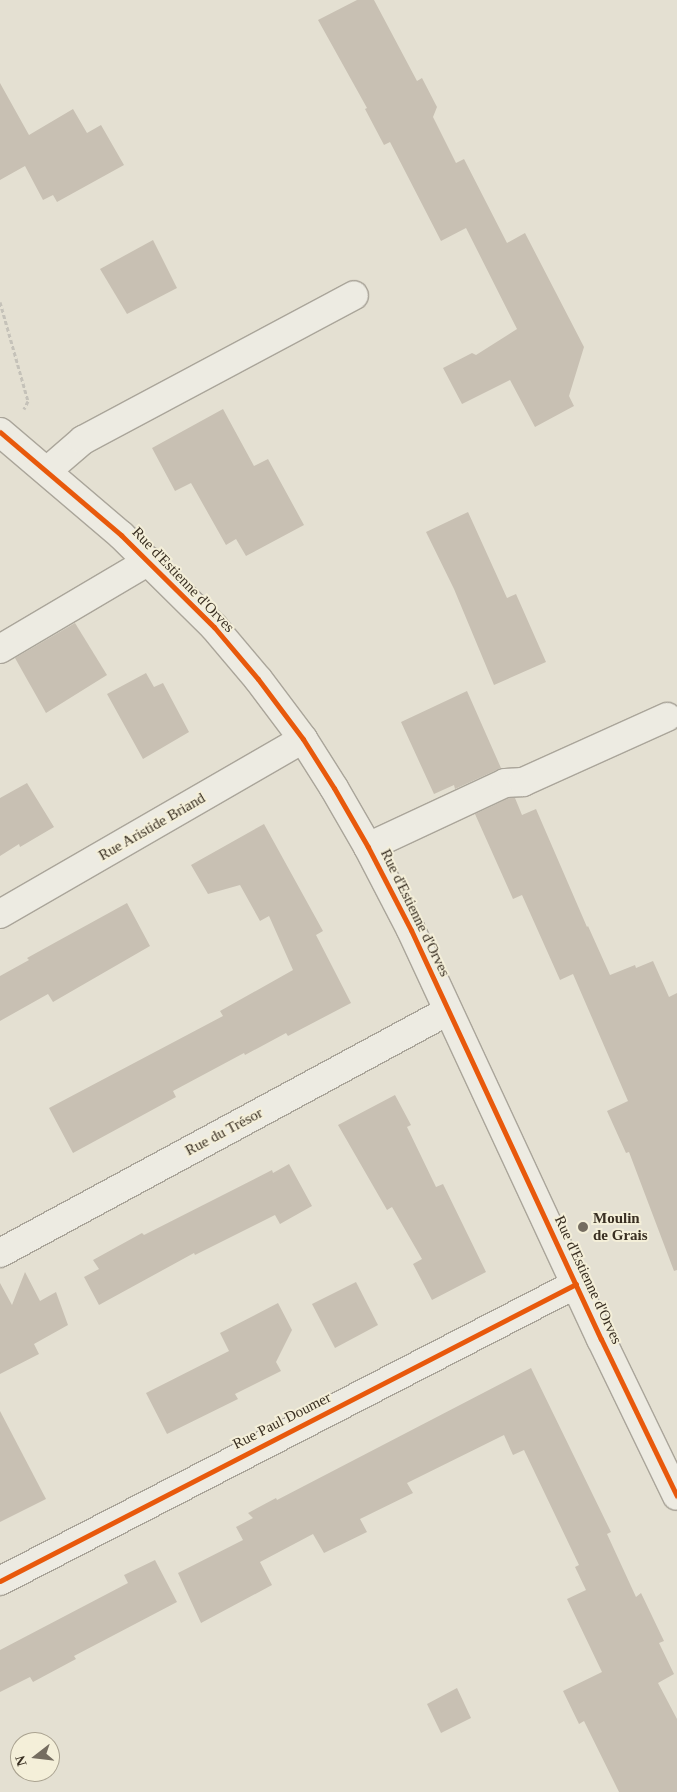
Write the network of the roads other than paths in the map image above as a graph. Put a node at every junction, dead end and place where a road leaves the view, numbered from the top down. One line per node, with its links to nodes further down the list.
1 (354, 295): 3 (street)
2 (5, 436): 3 (street, Rue d'Estienne d'Orves)
3 (47, 470): 4 (street, Rue d'Estienne d'Orves)
4 (149, 561): 5 (street); 7 (street, Rue d'Estienne d'Orves)
5 (0, 649)
6 (667, 717): 8 (street)
7 (303, 739): 8 (street, Rue d'Estienne d'Orves); 9 (street, Rue Aristide Briand)
8 (368, 847): 10 (street, Rue d'Estienne d'Orves)
9 (0, 914)
10 (448, 1010): 11 (street, Rue du Trésor); 12 (street, Rue d'Estienne d'Orves)
11 (0, 1253)
12 (576, 1284): 13 (street, Rue d'Estienne d'Orves); 14 (street, Rue Paul Doumer)
13 (677, 1496)
14 (0, 1581)

